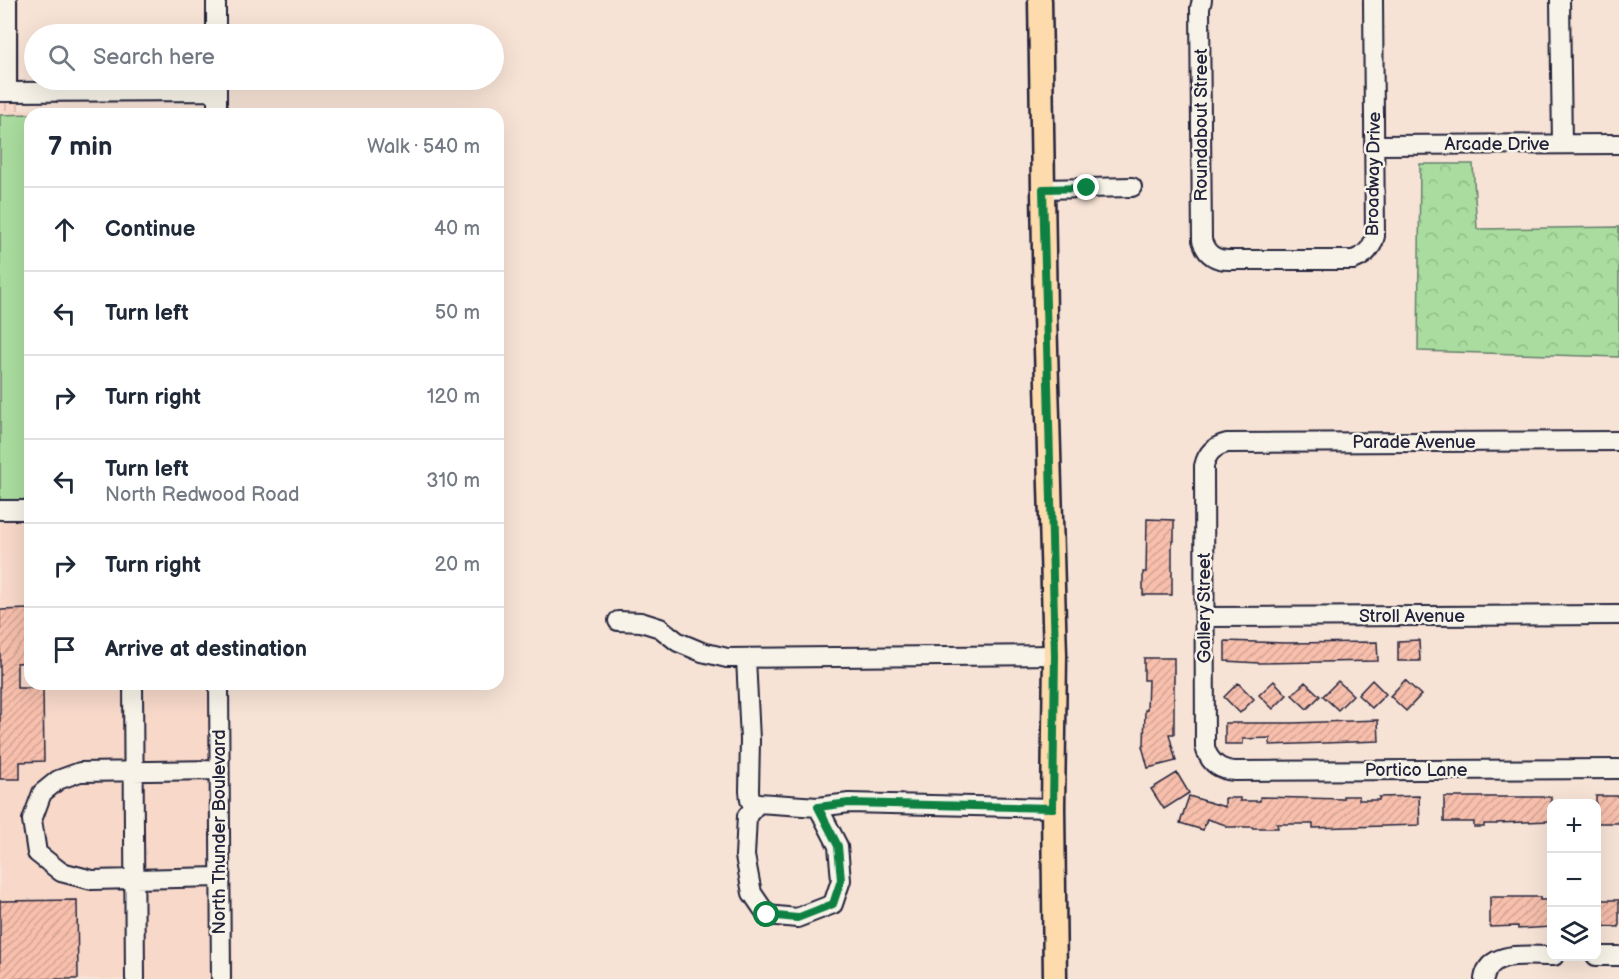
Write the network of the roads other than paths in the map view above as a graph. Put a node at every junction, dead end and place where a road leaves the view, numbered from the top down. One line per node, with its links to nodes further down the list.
1 (7, 0): 10 (street)
2 (216, 0): 7 (street)
3 (1040, 0): 16 (main road)
4 (1202, 0): 17 (street, Roundabout Street)
5 (1373, 0): 14 (street, Broadway Drive)
6 (1560, 0): 12 (street)
7 (216, 24)
8 (65, 90): 10 (street)
9 (217, 90): 11 (street)
10 (4, 92)
11 (217, 108)
12 (1562, 144): 13 (street, Arcade Drive); 14 (street, Arcade Drive)
13 (1619, 144)
14 (1374, 145): 17 (street, Broadway Drive)
15 (1132, 187): 16 (street)
16 (1043, 189): 25 (main road)
17 (1206, 250)
18 (1619, 441): 19 (street, Parade Avenue)
19 (1212, 450): 23 (street, Gallery Street)
20 (0, 510): 21 (street)
21 (24, 510)
22 (1619, 615): 23 (street, Stroll Avenue)
23 (1204, 617): 29 (street, Gallery Street)
24 (618, 621): 26 (street)
25 (1055, 655): 26 (street); 35 (main road)
26 (746, 658): 33 (street)
27 (133, 690): 32 (street)
28 (219, 690): 31 (street, North Thunder Boulevard)
29 (1215, 764): 30 (street, Portico Lane)
30 (1619, 769)
31 (218, 770): 32 (street); 36 (street, North Thunder Boulevard)
32 (133, 771): 37 (street); 37 (street)
33 (758, 803): 34 (street); 34 (street)
34 (818, 807): 35 (street)
35 (1053, 808): 44 (main road)
36 (219, 877): 37 (street); 43 (street, North Thunder Boulevard)
37 (133, 879): 42 (street)
38 (1601, 956): 39 (street)
39 (1619, 956)
40 (1547, 957): 41 (street)
41 (1487, 971)
42 (135, 979)
43 (221, 979)
44 (1055, 979)

